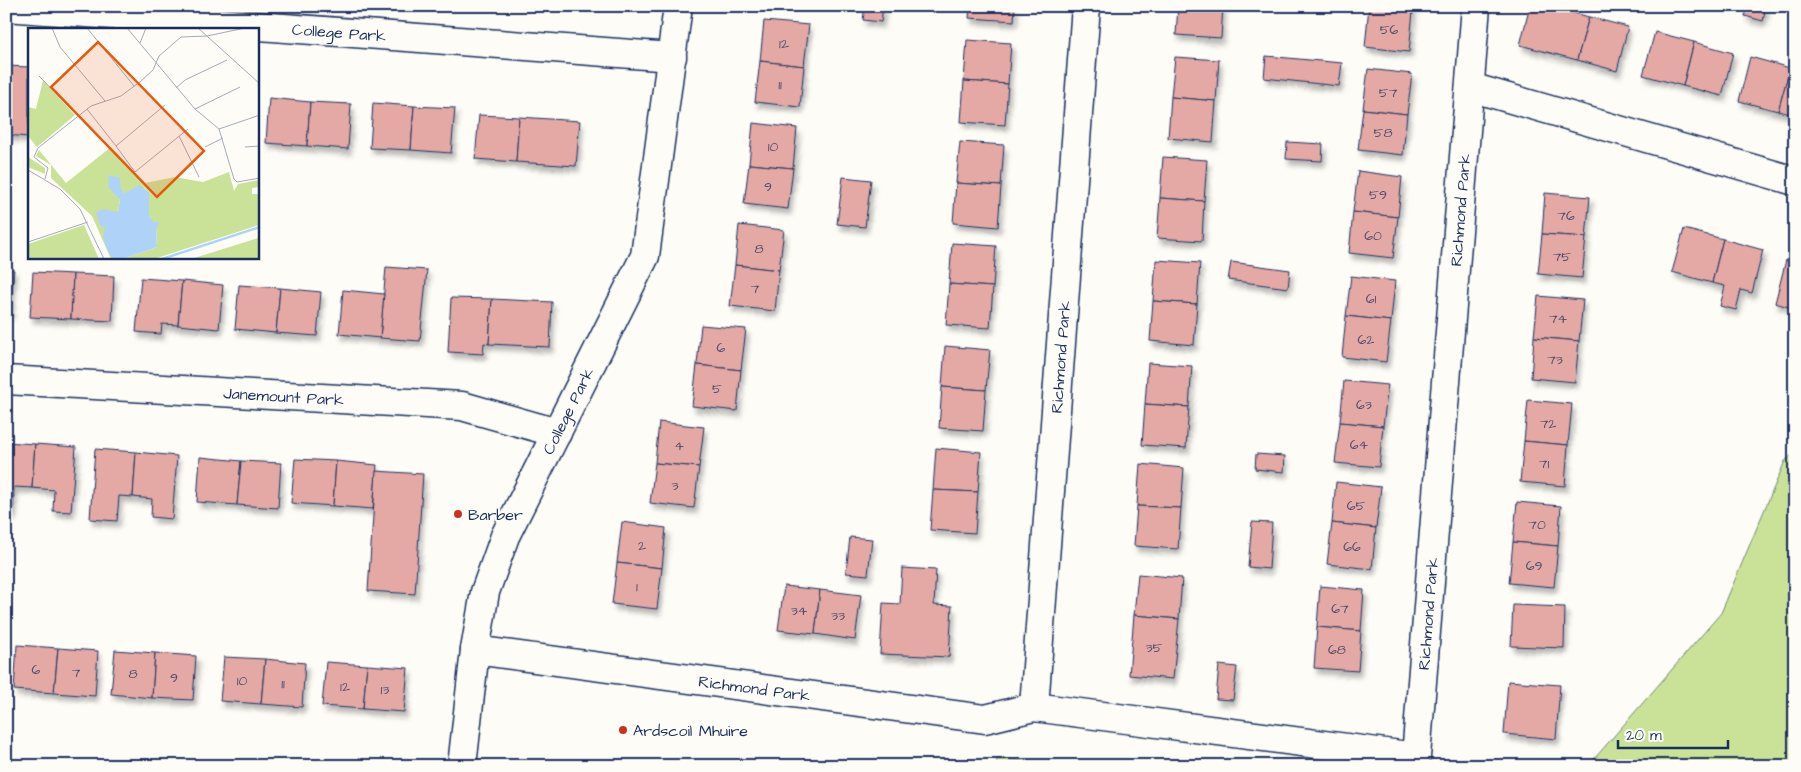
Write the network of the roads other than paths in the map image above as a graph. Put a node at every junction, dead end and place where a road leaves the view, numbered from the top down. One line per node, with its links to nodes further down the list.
1 (678, 6): 5 (street, College Park)
2 (1086, 6): 11 (street, Richmond Park)
3 (1476, 6): 6 (street, Richmond Park)
4 (6, 7): 5 (street, College Park)
5 (672, 57): 9 (street, College Park)
6 (1470, 87): 7 (street); 11 (street, Richmond Park)
7 (1795, 181)
8 (6, 380): 9 (street, Janemount Park)
9 (557, 433): 10 (street, College Park)
10 (475, 650): 11 (street, Richmond Park); 12 (street, College Park)
11 (1034, 707)
12 (462, 766)

